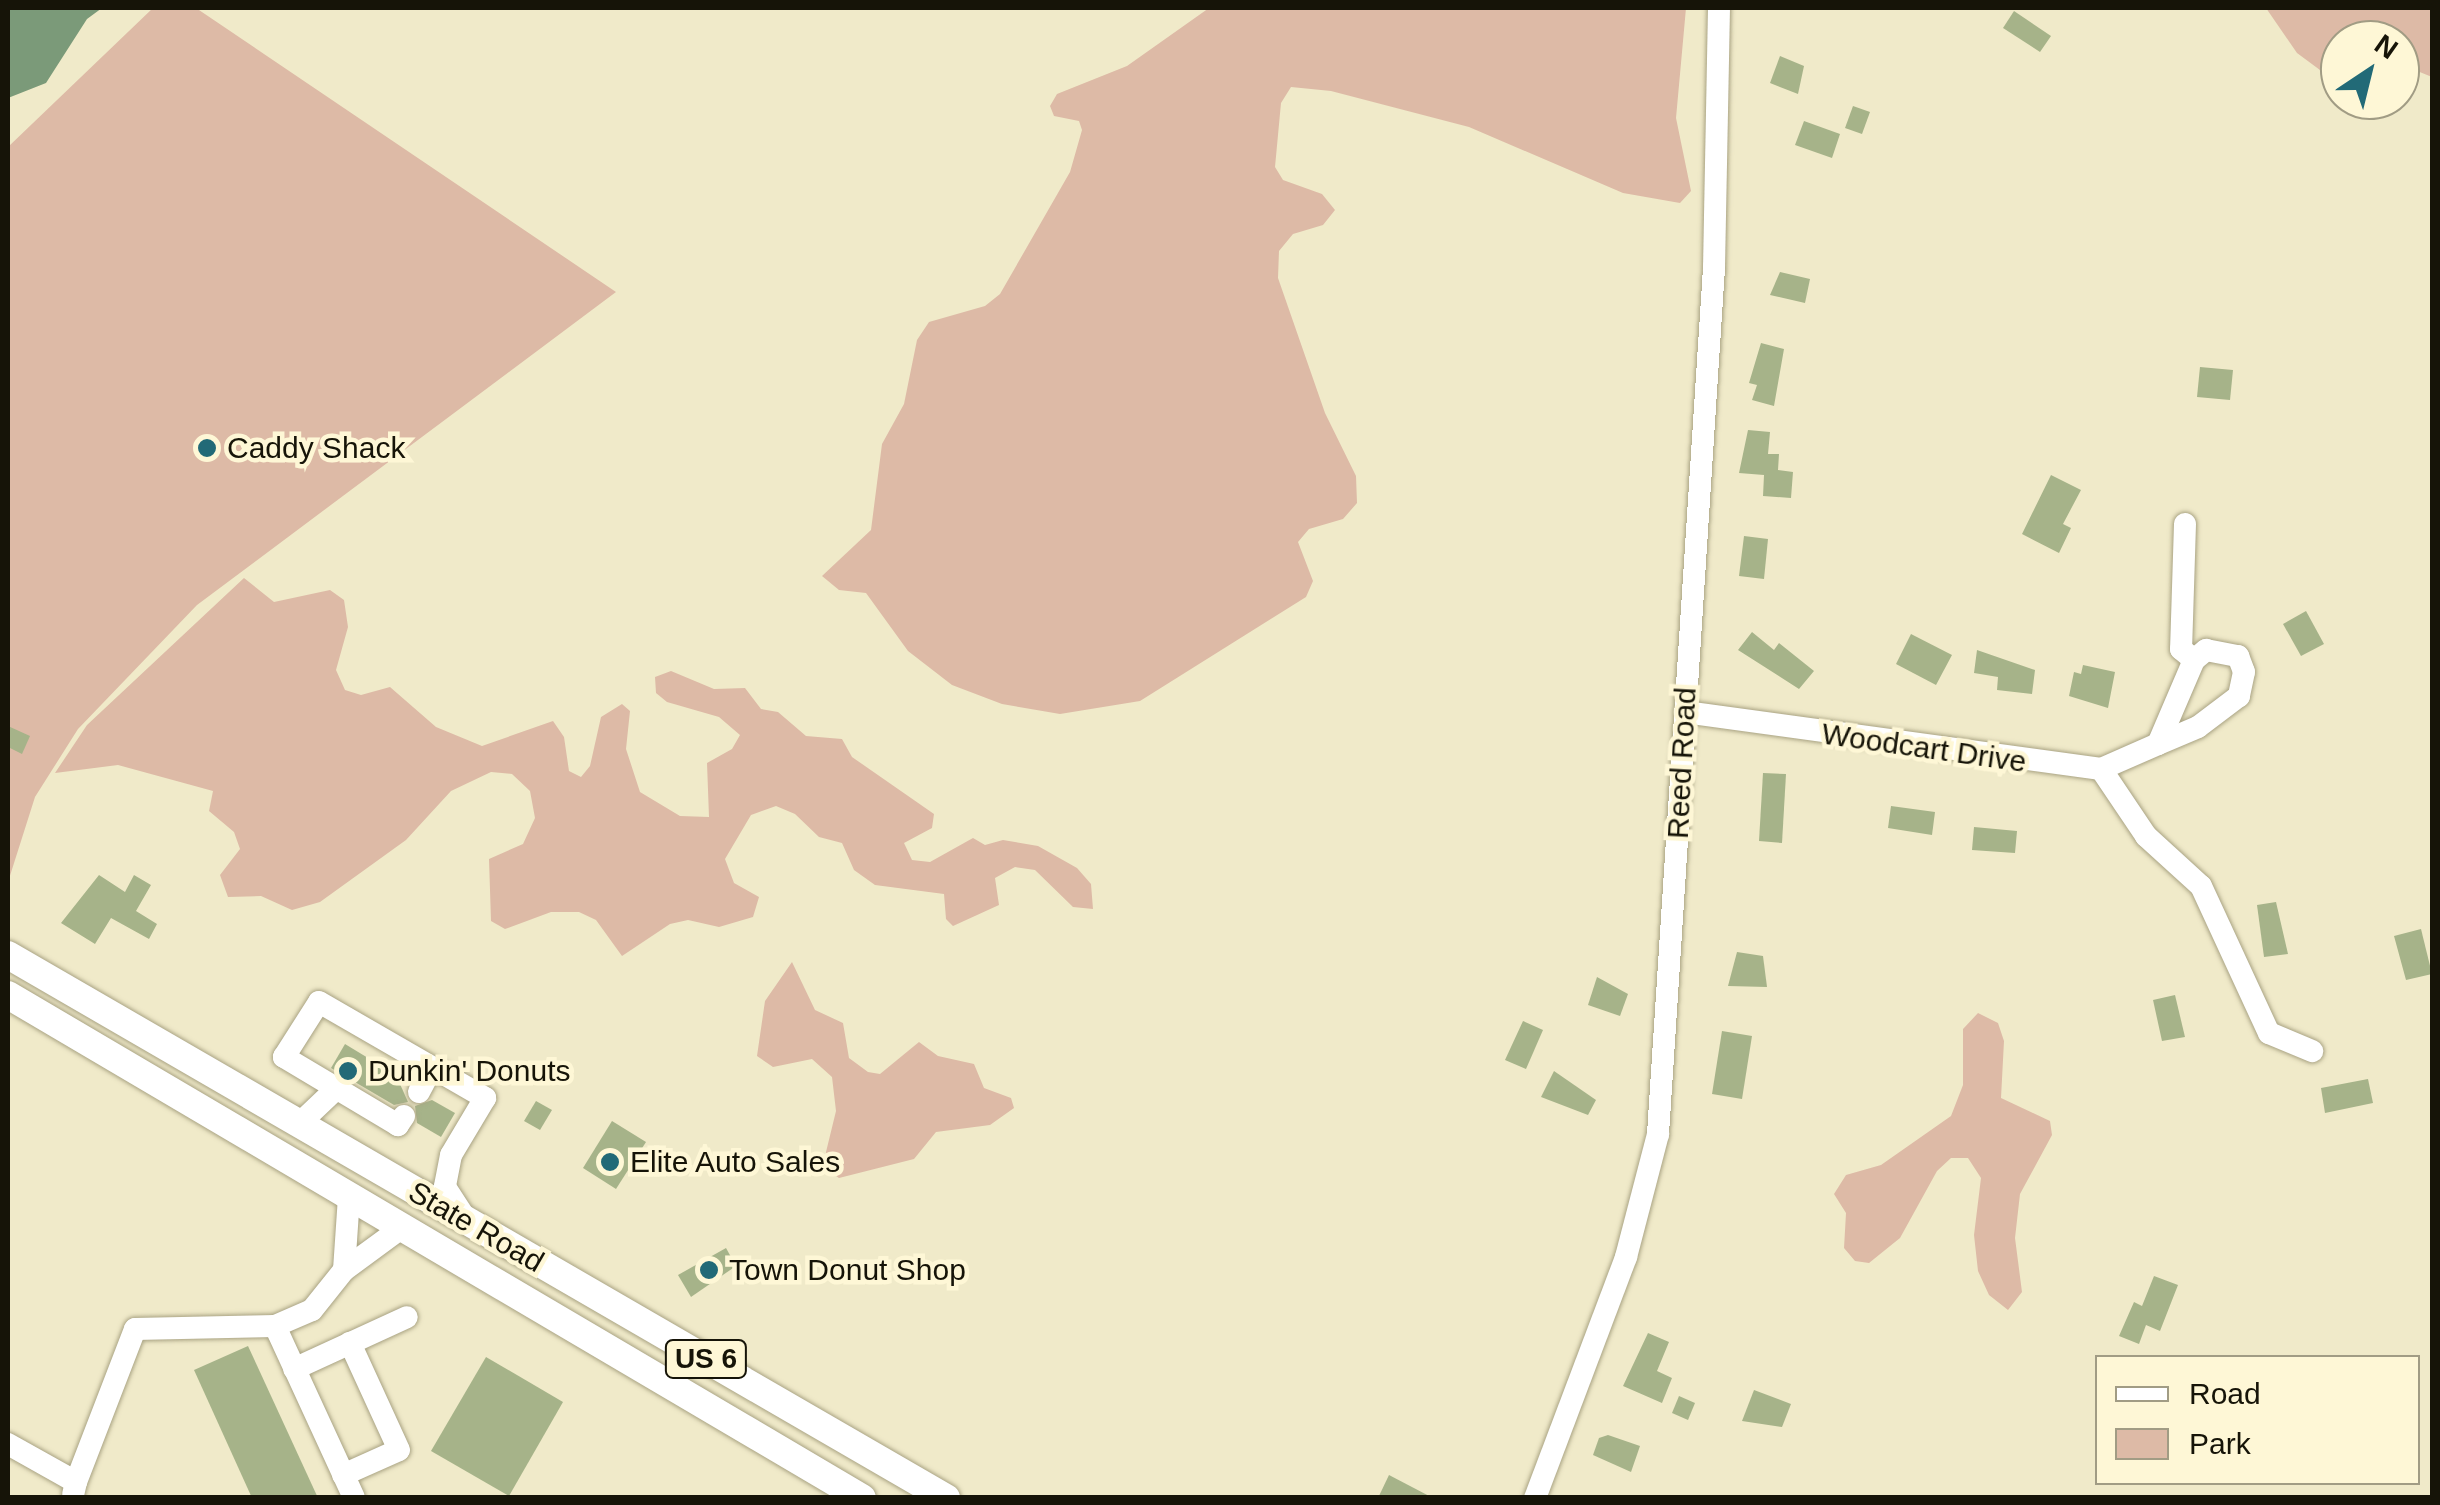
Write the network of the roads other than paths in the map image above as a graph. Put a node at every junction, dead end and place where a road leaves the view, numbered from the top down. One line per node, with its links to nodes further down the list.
1 (1719, 8): 4 (street, Reed Road)
2 (2184, 524): 3 (street)
3 (2194, 660): 5 (street); 5 (street)
4 (1685, 712): 6 (street, Woodcart Drive); 31 (street, Reed Road)
5 (2158, 744): 6 (street)
6 (2101, 768): 9 (street)
7 (8, 955): 13 (main road, State Road / US 6)
8 (8, 995): 16 (main road, State Road / US 6)
9 (2312, 1052)
10 (432, 1068): 11 (street); 12 (street); 18 (street)
11 (337, 1088): 14 (street); 15 (street)
12 (419, 1092)
13 (268, 1106): 15 (main road, State Road / US 6); 16 (street)
14 (404, 1116)
15 (299, 1124): 18 (main road, State Road / US 6)
16 (247, 1134): 17 (main road, State Road / US 6)
17 (349, 1197): 19 (main road, State Road / US 6); 20 (street)
18 (466, 1221): 30 (main road, State Road / US 6)
19 (400, 1229): 20 (street); 29 (main road, State Road / US 6)
20 (344, 1270): 22 (street)
21 (407, 1317): 23 (street)
22 (275, 1326): 24 (street); 27 (street)
23 (350, 1343): 24 (street); 26 (street)
24 (294, 1369): 26 (street)
25 (8, 1444): 27 (street)
26 (344, 1475): 28 (street)
27 (74, 1490)
28 (354, 1498)
29 (862, 1498)
30 (946, 1498)
31 (1535, 1498)

